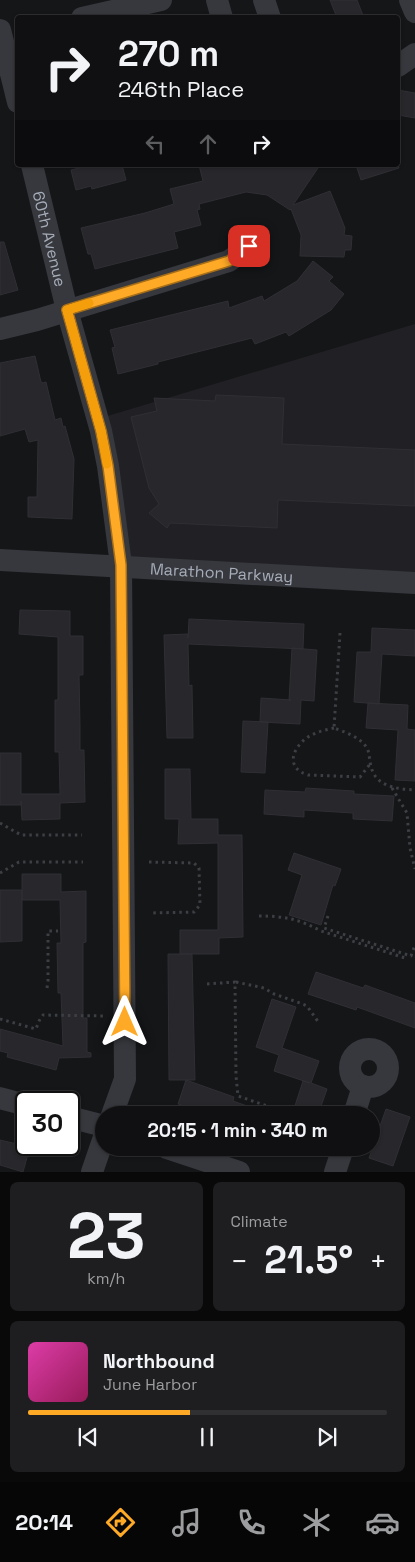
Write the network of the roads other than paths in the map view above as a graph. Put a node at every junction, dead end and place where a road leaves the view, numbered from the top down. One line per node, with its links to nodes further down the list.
1 (161, 0): 6 (street)
2 (217, 0): 7 (street)
3 (264, 0): 8 (street)
4 (410, 0): 5 (street)
5 (415, 12)
6 (95, 15)
7 (221, 15)
8 (269, 15)
9 (6, 32): 12 (street)
10 (415, 54): 11 (street)
11 (400, 65)
12 (15, 84)
13 (32, 167): 15 (street, 60th Avenue)
14 (249, 246): 15 (street)
15 (67, 310): 16 (street); 18 (street, 60th Avenue)
16 (0, 329)
17 (0, 560): 18 (street, Marathon Parkway)
18 (121, 565): 19 (street, Marathon Parkway); 23 (street, 60th Avenue)
19 (415, 583)
20 (363, 1086): 24 (street)
21 (0, 1098): 22 (street)
22 (15, 1102)
23 (116, 1106)
24 (357, 1106)
25 (80, 1120): 26 (street)
26 (95, 1124)
27 (97, 1156): 30 (street)
28 (191, 1156): 31 (street)
29 (340, 1156): 32 (street)
30 (92, 1172)
31 (239, 1172)
32 (335, 1172)

